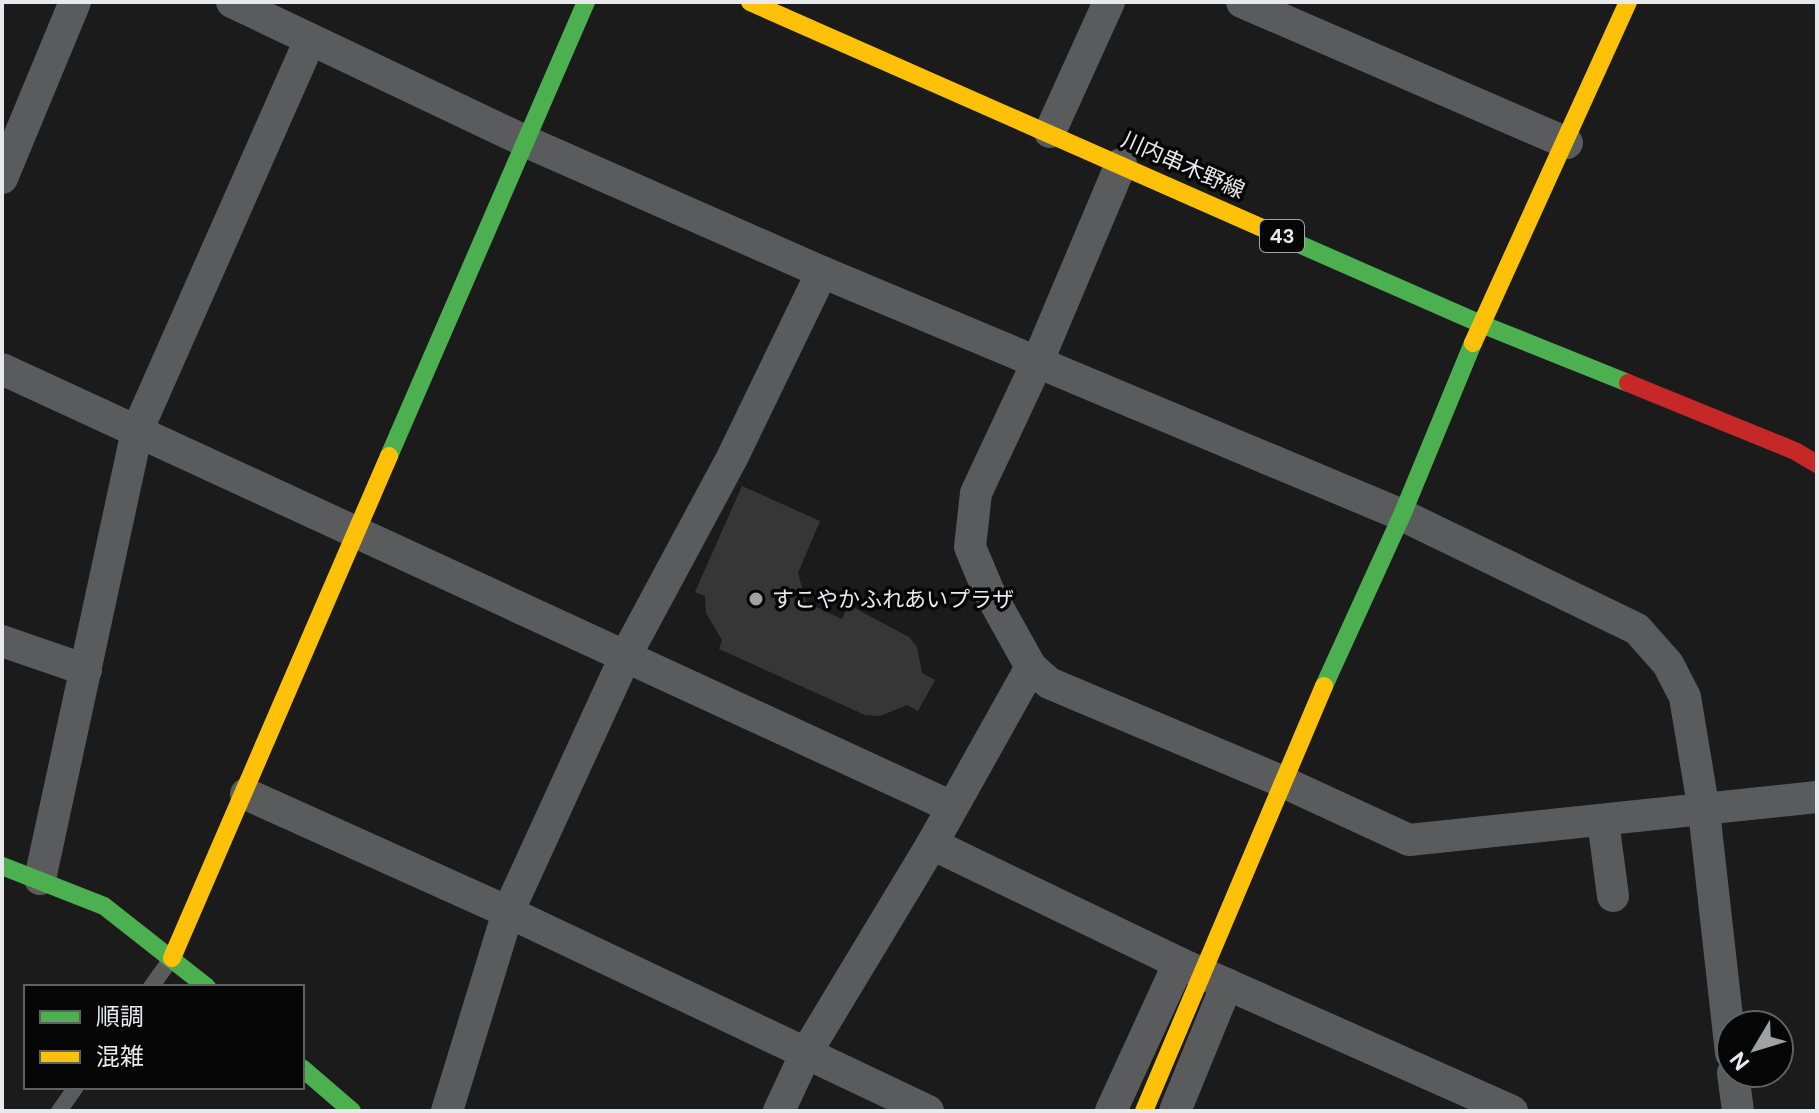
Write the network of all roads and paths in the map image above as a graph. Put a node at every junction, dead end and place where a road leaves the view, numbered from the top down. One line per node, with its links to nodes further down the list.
1 (75, 2): 13 (street)
2 (232, 2): 8 (street)
3 (586, 2): 10 (street)
4 (750, 2): 9 (street, 川内串木野線 / 43)
5 (1109, 2): 9 (street)
6 (1242, 2): 11 (street)
7 (1628, 2): 11 (street)
8 (310, 40): 10 (street); 18 (street)
9 (1050, 132): 12 (street, 川内串木野線 / 43)
10 (527, 142): 14 (street); 21 (street)
11 (1567, 143): 15 (street)
12 (1121, 164): 15 (street, 川内串木野線 / 43); 16 (street)
13 (2, 178)
14 (822, 272): 16 (street); 23 (street)
15 (1481, 324): 19 (street, 川内串木野線 / 43); 20 (street)
16 (1037, 363): 20 (street); 24 (street)
17 (2, 369): 18 (street)
18 (137, 431): 21 (street); 25 (street)
19 (1817, 464)
20 (1402, 515): 26 (street); 30 (street)
21 (359, 533): 23 (street); 27 (street)
22 (2, 641): 25 (street)
23 (626, 655): 29 (street); 36 (street)
24 (1031, 667): 26 (street); 29 (street)
25 (86, 670): 34 (street)
26 (1281, 781): 31 (street); 38 (street)
27 (246, 794): 36 (street); 37 (street)
28 (1817, 797): 30 (street)
29 (952, 807): 32 (street)
30 (1704, 811): 31 (street); 41 (street)
31 (1603, 821): 35 (street)
32 (932, 844): 38 (street); 42 (street)
33 (2, 866): 34 (street)
34 (40, 879): 37 (street)
35 (1613, 896)
36 (508, 912): 42 (street); 48 (street)
37 (172, 958): 39 (lane); 40 (street)
38 (1203, 973): 51 (street); 52 (street); 53 (street); 54 (street)
39 (152, 985)
40 (205, 985)
41 (1726, 1009)
42 (806, 1053): 49 (street); 50 (street)
43 (304, 1070): 47 (street)
44 (75, 1089): 46 (lane)
45 (1735, 1089): 55 (street)
46 (59, 1111)
47 (352, 1111)
48 (447, 1111)
49 (779, 1111)
50 (928, 1111)
51 (1111, 1111)
52 (1144, 1111)
53 (1175, 1111)
54 (1512, 1111)
55 (1738, 1111)

